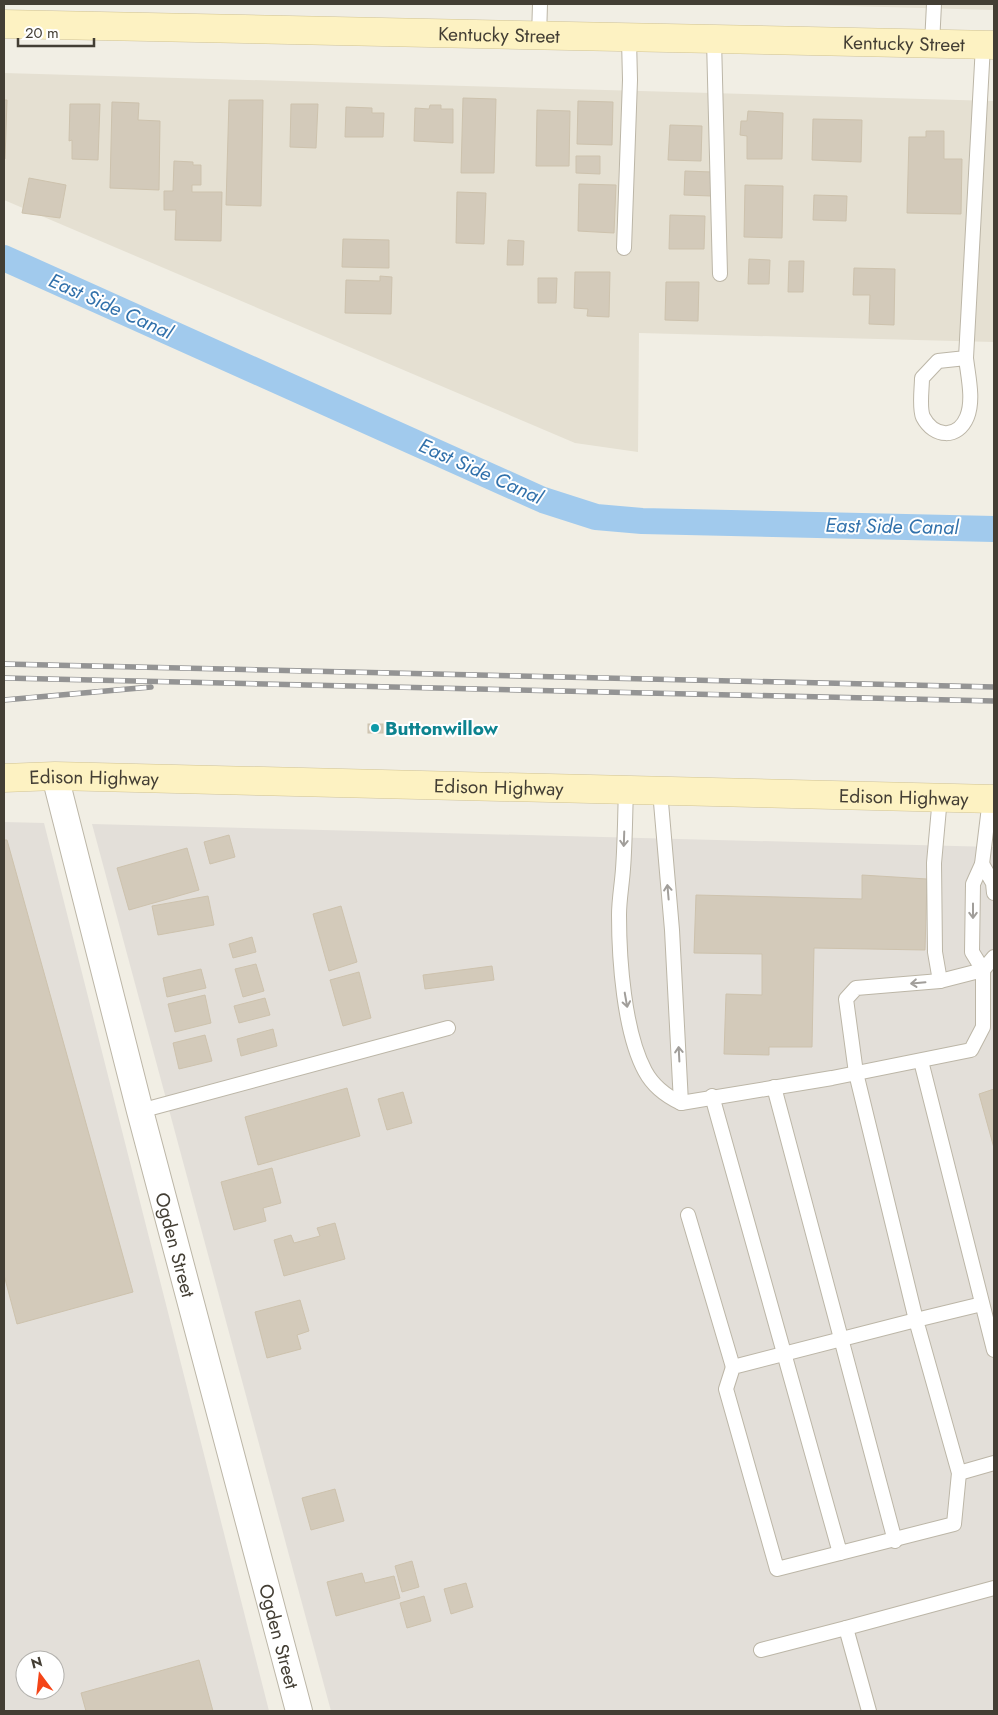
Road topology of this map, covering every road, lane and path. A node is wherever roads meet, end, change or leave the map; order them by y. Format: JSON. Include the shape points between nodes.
{"nodes":[{"id":1,"x":540,"y":4,"type":"edge"},
{"id":2,"x":934,"y":4,"type":"edge"},
{"id":3,"x":4,"y":24,"type":"edge"},
{"id":4,"x":539,"y":37,"type":"junction"},
{"id":5,"x":629,"y":39,"type":"junction"},
{"id":6,"x":714,"y":40,"type":"junction"},
{"id":7,"x":932,"y":44,"type":"junction"},
{"id":8,"x":989,"y":45,"type":"edge"},
{"id":9,"x":624,"y":248,"type":"dead end"},
{"id":10,"x":720,"y":274,"type":"dead end"},
{"id":11,"x":966,"y":358,"type":"junction"},
{"id":12,"x":55,"y":776,"type":"junction"},
{"id":13,"x":4,"y":778,"type":"edge"},
{"id":14,"x":626,"y":790,"type":"junction"},
{"id":15,"x":660,"y":791,"type":"junction"},
{"id":16,"x":940,"y":798,"type":"junction"},
{"id":17,"x":992,"y":799,"type":"edge"},
{"id":18,"x":982,"y":864,"type":"junction"},
{"id":19,"x":994,"y":893,"type":"edge"},
{"id":20,"x":994,"y":957,"type":"edge"},
{"id":21,"x":983,"y":970,"type":"junction"},
{"id":22,"x":940,"y":981,"type":"junction"},
{"id":23,"x":448,"y":1028,"type":"dead end"},
{"id":24,"x":921,"y":1061,"type":"junction"},
{"id":25,"x":856,"y":1073,"type":"junction"},
{"id":26,"x":774,"y":1087,"type":"junction"},
{"id":27,"x":712,"y":1096,"type":"junction"},
{"id":28,"x":681,"y":1102,"type":"junction"},
{"id":29,"x":140,"y":1111,"type":"junction"},
{"id":30,"x":688,"y":1215,"type":"dead end"},
{"id":31,"x":982,"y":1304,"type":"junction"},
{"id":32,"x":916,"y":1320,"type":"junction"},
{"id":33,"x":841,"y":1340,"type":"junction"},
{"id":34,"x":994,"y":1350,"type":"edge"},
{"id":35,"x":786,"y":1354,"type":"junction"},
{"id":36,"x":734,"y":1367,"type":"junction"},
{"id":37,"x":994,"y":1463,"type":"edge"},
{"id":38,"x":959,"y":1473,"type":"junction"},
{"id":39,"x":895,"y":1540,"type":"junction"},
{"id":40,"x":840,"y":1553,"type":"junction"},
{"id":41,"x":994,"y":1588,"type":"edge"},
{"id":42,"x":846,"y":1628,"type":"junction"},
{"id":43,"x":761,"y":1650,"type":"dead end"},
{"id":44,"x":299,"y":1711,"type":"edge"},
{"id":45,"x":869,"y":1711,"type":"edge"}],
"edges":[{"from":1,"to":4,"type":"lane"},
{"from":2,"to":7,"type":"lane"},
{"from":3,"to":4,"type":"main road","name":"Kentucky Street"},
{"from":4,"to":5,"type":"main road","name":"Kentucky Street"},
{"from":5,"to":6,"type":"main road","name":"Kentucky Street"},
{"from":5,"to":9,"type":"lane"},
{"from":6,"to":7,"type":"main road","name":"Kentucky Street"},
{"from":6,"to":10,"type":"lane"},
{"from":7,"to":8,"type":"main road","name":"Kentucky Street"},
{"from":8,"to":11,"type":"lane"},
{"from":11,"to":11,"type":"lane","via":[[970,391],[967,416],[958,430],[949,434],[936,432],[922,416],[922,378],[938,361]]},
{"from":12,"to":13,"type":"main road","name":"Edison Highway"},
{"from":12,"to":14,"type":"main road","name":"Edison Highway"},
{"from":12,"to":29,"type":"street","name":"Ogden Street"},
{"from":14,"to":15,"type":"main road","name":"Edison Highway"},
{"from":14,"to":28,"type":"lane","one_way":true,"via":[[619,913],[621,969],[632,1034],[645,1070],[654,1083],[669,1097]]},
{"from":15,"to":16,"type":"main road","name":"Edison Highway"},
{"from":28,"to":15,"type":"lane","one_way":true,"via":[[672,930]]},
{"from":16,"to":17,"type":"main road","name":"Edison Highway"},
{"from":16,"to":22,"type":"lane","via":[[934,863],[935,952]]},
{"from":17,"to":18,"type":"lane"},
{"from":18,"to":19,"type":"lane","via":[[993,884]]},
{"from":18,"to":21,"type":"lane","one_way":true,"via":[[973,884],[972,952]]},
{"from":20,"to":21,"type":"lane"},
{"from":21,"to":22,"type":"lane"},
{"from":21,"to":24,"type":"lane","via":[[982,1027],[970,1050]]},
{"from":22,"to":25,"type":"lane","one_way":true,"via":[[856,988],[846,999]]},
{"from":23,"to":29,"type":"lane"},
{"from":24,"to":25,"type":"lane"},
{"from":24,"to":31,"type":"lane"},
{"from":25,"to":26,"type":"lane"},
{"from":25,"to":32,"type":"lane"},
{"from":26,"to":27,"type":"lane"},
{"from":26,"to":33,"type":"lane"},
{"from":27,"to":28,"type":"lane"},
{"from":27,"to":35,"type":"lane"},
{"from":29,"to":44,"type":"street","name":"Ogden Street"},
{"from":30,"to":36,"type":"lane"},
{"from":31,"to":32,"type":"lane"},
{"from":31,"to":34,"type":"lane"},
{"from":32,"to":33,"type":"lane"},
{"from":32,"to":38,"type":"lane"},
{"from":33,"to":35,"type":"lane"},
{"from":33,"to":39,"type":"lane"},
{"from":35,"to":36,"type":"lane"},
{"from":35,"to":40,"type":"lane"},
{"from":36,"to":40,"type":"lane","via":[[726,1389],[777,1569]]},
{"from":37,"to":38,"type":"lane"},
{"from":38,"to":39,"type":"lane","via":[[954,1524]]},
{"from":39,"to":40,"type":"lane"},
{"from":41,"to":42,"type":"lane"},
{"from":42,"to":43,"type":"lane"},
{"from":42,"to":45,"type":"lane"}]}
